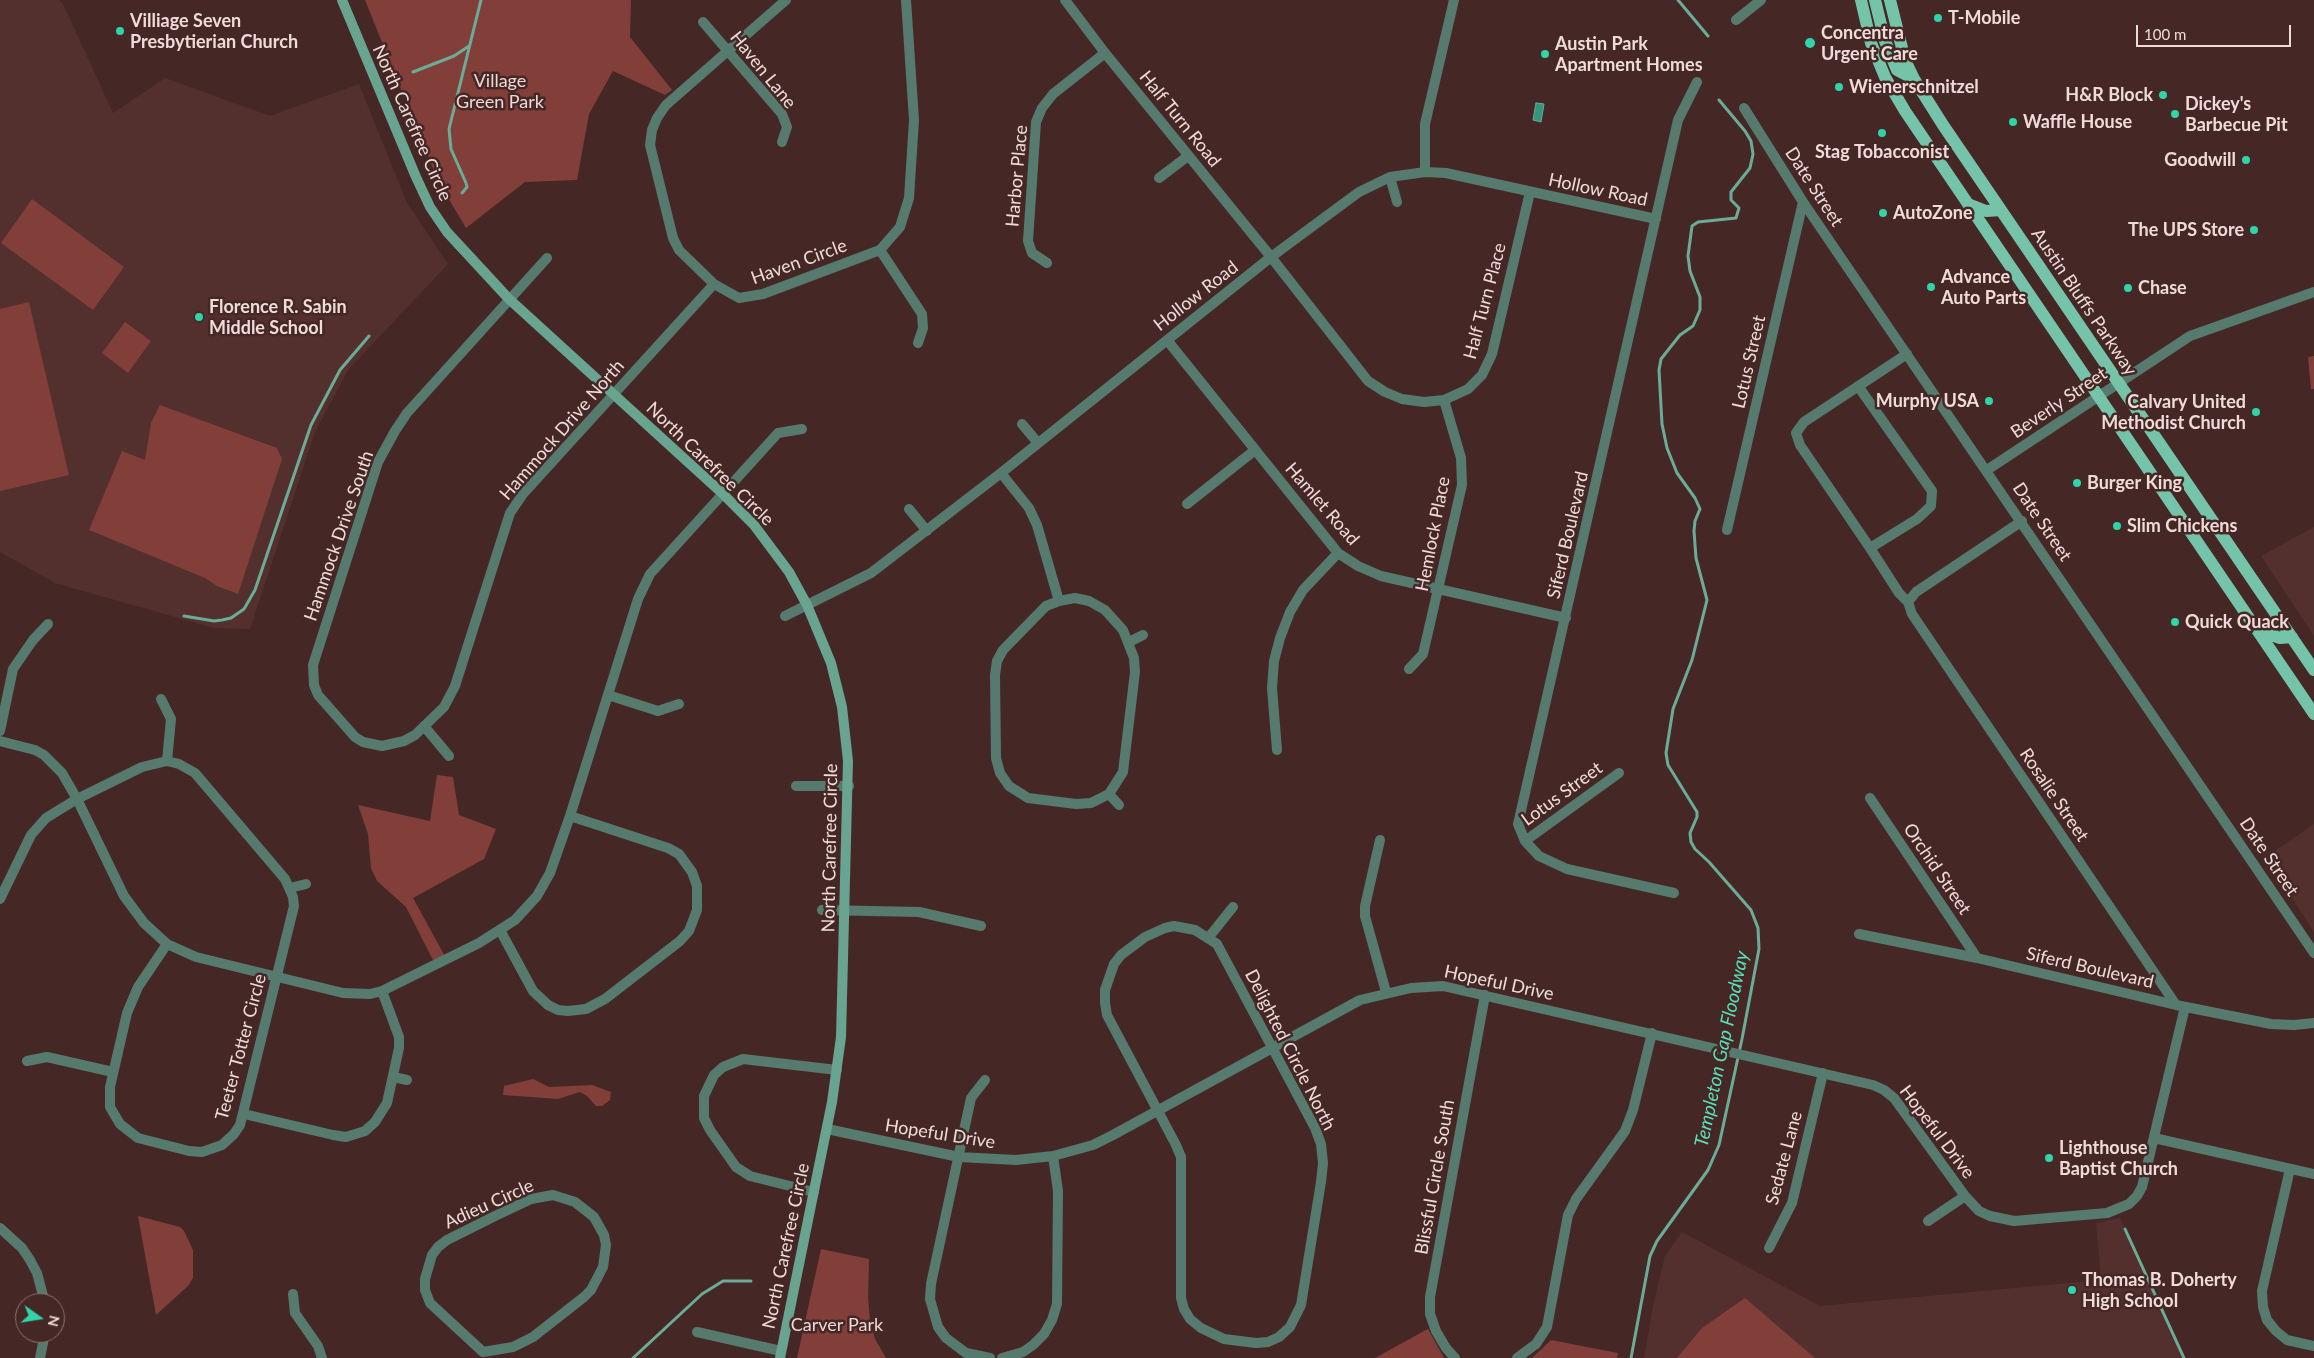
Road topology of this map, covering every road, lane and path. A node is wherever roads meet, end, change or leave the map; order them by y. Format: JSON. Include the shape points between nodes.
{"nodes":[{"id":1,"x":342,"y":0,"type":"edge"},
{"id":2,"x":786,"y":0,"type":"edge"},
{"id":3,"x":906,"y":0,"type":"edge"},
{"id":4,"x":1065,"y":0,"type":"edge"},
{"id":5,"x":1454,"y":0,"type":"edge"},
{"id":6,"x":1761,"y":0,"type":"edge"},
{"id":7,"x":1861,"y":0,"type":"edge"},
{"id":8,"x":1875,"y":0,"type":"edge"},
{"id":9,"x":1890,"y":0,"type":"edge"},
{"id":10,"x":1736,"y":20,"type":"dead end"},
{"id":11,"x":703,"y":22,"type":"dead end"},
{"id":12,"x":728,"y":52,"type":"junction"},
{"id":13,"x":1105,"y":53,"type":"junction"},
{"id":14,"x":1914,"y":79,"type":"junction"},
{"id":15,"x":1698,"y":82,"type":"dead end"},
{"id":16,"x":1744,"y":108,"type":"dead end"},
{"id":17,"x":782,"y":142,"type":"dead end"},
{"id":18,"x":1188,"y":156,"type":"junction"},
{"id":19,"x":1425,"y":172,"type":"junction"},
{"id":20,"x":1390,"y":177,"type":"junction"},
{"id":21,"x":1159,"y":178,"type":"dead end"},
{"id":22,"x":1530,"y":192,"type":"junction"},
{"id":23,"x":1397,"y":202,"type":"dead end"},
{"id":24,"x":1803,"y":202,"type":"junction"},
{"id":25,"x":1968,"y":204,"type":"junction"},
{"id":26,"x":2000,"y":210,"type":"junction"},
{"id":27,"x":1656,"y":219,"type":"junction"},
{"id":28,"x":880,"y":250,"type":"junction"},
{"id":29,"x":1271,"y":257,"type":"junction"},
{"id":30,"x":547,"y":258,"type":"dead end"},
{"id":31,"x":1047,"y":263,"type":"dead end"},
{"id":32,"x":714,"y":284,"type":"junction"},
{"id":33,"x":2314,"y":292,"type":"edge"},
{"id":34,"x":509,"y":299,"type":"junction"},
{"id":35,"x":1167,"y":340,"type":"junction"},
{"id":36,"x":918,"y":343,"type":"dead end"},
{"id":37,"x":1907,"y":354,"type":"junction"},
{"id":38,"x":2118,"y":383,"type":"junction"},
{"id":39,"x":1858,"y":386,"type":"junction"},
{"id":40,"x":615,"y":394,"type":"junction"},
{"id":41,"x":2098,"y":397,"type":"junction"},
{"id":42,"x":1444,"y":400,"type":"junction"},
{"id":43,"x":1022,"y":424,"type":"dead end"},
{"id":44,"x":802,"y":429,"type":"dead end"},
{"id":45,"x":1038,"y":443,"type":"junction"},
{"id":46,"x":1255,"y":450,"type":"junction"},
{"id":47,"x":1987,"y":470,"type":"junction"},
{"id":48,"x":1001,"y":473,"type":"junction"},
{"id":49,"x":722,"y":493,"type":"junction"},
{"id":50,"x":1187,"y":504,"type":"dead end"},
{"id":51,"x":909,"y":509,"type":"dead end"},
{"id":52,"x":2022,"y":521,"type":"junction"},
{"id":53,"x":1727,"y":530,"type":"dead end"},
{"id":54,"x":927,"y":531,"type":"junction"},
{"id":55,"x":1870,"y":548,"type":"junction"},
{"id":56,"x":1338,"y":553,"type":"junction"},
{"id":57,"x":1438,"y":589,"type":"junction"},
{"id":58,"x":1059,"y":601,"type":"junction"},
{"id":59,"x":1908,"y":602,"type":"junction"},
{"id":60,"x":807,"y":605,"type":"junction"},
{"id":61,"x":785,"y":616,"type":"dead end"},
{"id":62,"x":1566,"y":618,"type":"junction"},
{"id":63,"x":48,"y":624,"type":"dead end"},
{"id":64,"x":2257,"y":630,"type":"junction"},
{"id":65,"x":1143,"y":635,"type":"dead end"},
{"id":66,"x":2292,"y":637,"type":"junction"},
{"id":67,"x":1129,"y":642,"type":"junction"},
{"id":68,"x":1409,"y":670,"type":"dead end"},
{"id":69,"x":2314,"y":670,"type":"edge"},
{"id":70,"x":608,"y":696,"type":"junction"},
{"id":71,"x":162,"y":699,"type":"dead end"},
{"id":72,"x":679,"y":704,"type":"dead end"},
{"id":73,"x":2314,"y":714,"type":"edge"},
{"id":74,"x":424,"y":726,"type":"junction"},
{"id":75,"x":0,"y":732,"type":"edge"},
{"id":76,"x":0,"y":741,"type":"edge"},
{"id":77,"x":393,"y":745,"type":"joint"},
{"id":78,"x":1277,"y":750,"type":"dead end"},
{"id":79,"x":449,"y":756,"type":"dead end"},
{"id":80,"x":167,"y":761,"type":"junction"},
{"id":81,"x":1618,"y":773,"type":"dead end"},
{"id":82,"x":796,"y":786,"type":"dead end"},
{"id":83,"x":849,"y":786,"type":"junction"},
{"id":84,"x":1109,"y":794,"type":"junction"},
{"id":85,"x":1870,"y":798,"type":"dead end"},
{"id":86,"x":77,"y":799,"type":"junction"},
{"id":87,"x":1119,"y":805,"type":"dead end"},
{"id":88,"x":570,"y":816,"type":"junction"},
{"id":89,"x":1380,"y":840,"type":"dead end"},
{"id":90,"x":1525,"y":841,"type":"junction"},
{"id":91,"x":306,"y":884,"type":"dead end"},
{"id":92,"x":290,"y":888,"type":"junction"},
{"id":93,"x":1674,"y":893,"type":"dead end"},
{"id":94,"x":0,"y":899,"type":"edge"},
{"id":95,"x":1233,"y":907,"type":"dead end"},
{"id":96,"x":822,"y":910,"type":"dead end"},
{"id":97,"x":845,"y":910,"type":"junction"},
{"id":98,"x":981,"y":926,"type":"dead end"},
{"id":99,"x":500,"y":930,"type":"junction"},
{"id":100,"x":1858,"y":934,"type":"dead end"},
{"id":101,"x":1209,"y":938,"type":"junction"},
{"id":102,"x":167,"y":944,"type":"junction"},
{"id":103,"x":2314,"y":953,"type":"edge"},
{"id":104,"x":1977,"y":958,"type":"junction"},
{"id":105,"x":277,"y":976,"type":"junction"},
{"id":106,"x":382,"y":991,"type":"junction"},
{"id":107,"x":1386,"y":992,"type":"junction"},
{"id":108,"x":1485,"y":995,"type":"junction"},
{"id":109,"x":2181,"y":1006,"type":"junction"},
{"id":110,"x":2314,"y":1023,"type":"edge"},
{"id":111,"x":1652,"y":1033,"type":"junction"},
{"id":112,"x":1271,"y":1049,"type":"junction"},
{"id":113,"x":27,"y":1061,"type":"dead end"},
{"id":114,"x":837,"y":1070,"type":"junction"},
{"id":115,"x":114,"y":1072,"type":"junction"},
{"id":116,"x":1823,"y":1073,"type":"junction"},
{"id":117,"x":392,"y":1077,"type":"junction"},
{"id":118,"x":407,"y":1080,"type":"dead end"},
{"id":119,"x":985,"y":1080,"type":"dead end"},
{"id":120,"x":1159,"y":1111,"type":"junction"},
{"id":121,"x":244,"y":1114,"type":"junction"},
{"id":122,"x":827,"y":1129,"type":"junction"},
{"id":123,"x":2154,"y":1138,"type":"junction"},
{"id":124,"x":1053,"y":1156,"type":"junction"},
{"id":125,"x":959,"y":1157,"type":"junction"},
{"id":126,"x":2290,"y":1169,"type":"junction"},
{"id":127,"x":2314,"y":1174,"type":"edge"},
{"id":128,"x":814,"y":1192,"type":"junction"},
{"id":129,"x":1964,"y":1196,"type":"junction"},
{"id":130,"x":1928,"y":1221,"type":"dead end"},
{"id":131,"x":0,"y":1228,"type":"edge"},
{"id":132,"x":1769,"y":1248,"type":"dead end"},
{"id":133,"x":42,"y":1293,"type":"edge"},
{"id":134,"x":293,"y":1294,"type":"dead end"},
{"id":135,"x":696,"y":1332,"type":"dead end"},
{"id":136,"x":43,"y":1343,"type":"edge"},
{"id":137,"x":2314,"y":1346,"type":"edge"},
{"id":138,"x":482,"y":1355,"type":"edge"},
{"id":139,"x":780,"y":1355,"type":"edge"},
{"id":140,"x":40,"y":1358,"type":"edge"},
{"id":141,"x":322,"y":1358,"type":"edge"},
{"id":142,"x":986,"y":1358,"type":"edge"},
{"id":143,"x":990,"y":1358,"type":"edge"},
{"id":144,"x":1002,"y":1358,"type":"edge"},
{"id":145,"x":1455,"y":1358,"type":"edge"},
{"id":146,"x":1516,"y":1358,"type":"edge"}],
"edges":[{"from":1,"to":34,"type":"main road","name":"North Carefree Circle","via":[[430,206],[452,238]]},
{"from":2,"to":12,"type":"street","name":"Haven Circle"},
{"from":3,"to":28,"type":"street","name":"Haven Circle","via":[[914,120],[909,198],[900,227]]},
{"from":4,"to":13,"type":"street","name":"Half Turn Road"},
{"from":5,"to":19,"type":"street","via":[[1425,124]]},
{"from":6,"to":10,"type":"street"},
{"from":7,"to":25,"type":"main road","via":[[1871,43],[1885,77]]},
{"from":8,"to":14,"type":"main road","via":[[1897,70]]},
{"from":9,"to":14,"type":"main road","name":"Austin Bluffs Parkway","via":[[1899,40]]},
{"from":11,"to":12,"type":"street","name":"Haven Lane"},
{"from":12,"to":17,"type":"street","name":"Haven Lane","via":[[782,114],[787,127]]},
{"from":12,"to":32,"type":"street","name":"Haven Circle","via":[[666,105],[654,124],[650,145],[673,238],[686,258]]},
{"from":13,"to":18,"type":"street","name":"Half Turn Road"},
{"from":13,"to":31,"type":"street","name":"Harbor Place","via":[[1053,94],[1036,122],[1028,241],[1032,253]]},
{"from":14,"to":26,"type":"main road","name":"Austin Bluffs Parkway"},
{"from":15,"to":27,"type":"street","name":"Siferd Boulevard","via":[[1678,120]]},
{"from":16,"to":24,"type":"street","name":"Date Street"},
{"from":18,"to":21,"type":"street"},
{"from":18,"to":29,"type":"street","name":"Half Turn Road"},
{"from":19,"to":20,"type":"street","name":"Hollow Road"},
{"from":19,"to":22,"type":"street","name":"Hollow Road","via":[[1446,173]]},
{"from":20,"to":23,"type":"street"},
{"from":20,"to":29,"type":"street","name":"Hollow Road","via":[[1359,192]]},
{"from":22,"to":27,"type":"street","name":"Hollow Road"},
{"from":22,"to":42,"type":"street","name":"Half Turn Place","via":[[1492,354],[1482,375],[1468,389]]},
{"from":24,"to":37,"type":"street","name":"Date Street"},
{"from":24,"to":53,"type":"street","name":"Lotus Street"},
{"from":25,"to":26,"type":"main road","via":[[1986,211]]},
{"from":25,"to":41,"type":"main road"},
{"from":26,"to":38,"type":"main road","name":"Austin Bluffs Parkway"},
{"from":27,"to":62,"type":"street","name":"Siferd Boulevard"},
{"from":28,"to":32,"type":"street","name":"Haven Circle","via":[[763,294],[739,298]]},
{"from":28,"to":36,"type":"street","via":[[922,314],[923,328]]},
{"from":29,"to":35,"type":"street","name":"Hollow Road"},
{"from":29,"to":42,"type":"street","name":"Half Turn Place","via":[[1368,380],[1402,399]]},
{"from":30,"to":34,"type":"street","name":"Hammock Drive South"},
{"from":32,"to":40,"type":"street","name":"Hammock Drive North"},
{"from":33,"to":38,"type":"street","name":"Beverly Street","via":[[2190,336]]},
{"from":34,"to":40,"type":"main road","name":"North Carefree Circle"},
{"from":34,"to":77,"type":"street","name":"Hammock Drive South","via":[[407,413],[386,446],[371,482],[312,665],[318,695],[355,737],[371,745]]},
{"from":35,"to":45,"type":"street","name":"Hollow Road"},
{"from":35,"to":46,"type":"street","name":"Hamlet Road"},
{"from":37,"to":39,"type":"street"},
{"from":37,"to":47,"type":"street","name":"Date Street"},
{"from":38,"to":41,"type":"street","name":"Beverly Street"},
{"from":38,"to":66,"type":"main road","name":"Austin Bluffs Parkway"},
{"from":39,"to":55,"type":"street","name":"Rosalie Street","via":[[1804,422],[1796,433],[1800,445]]},
{"from":39,"to":55,"type":"street","via":[[1932,491],[1931,506],[1917,519]]},
{"from":40,"to":49,"type":"main road","name":"North Carefree Circle"},
{"from":40,"to":74,"type":"street","name":"Hammock Drive North","via":[[523,494],[510,513],[455,686],[444,707]]},
{"from":41,"to":47,"type":"street","name":"Beverly Street"},
{"from":41,"to":64,"type":"main road"},
{"from":42,"to":57,"type":"street","name":"Hemlock Place","via":[[1461,458],[1462,485]]},
{"from":43,"to":45,"type":"street"},
{"from":44,"to":49,"type":"street","via":[[778,433]]},
{"from":45,"to":48,"type":"street","name":"Hollow Road"},
{"from":46,"to":50,"type":"street"},
{"from":46,"to":56,"type":"street","name":"Hamlet Road"},
{"from":47,"to":52,"type":"street","name":"Date Street"},
{"from":48,"to":54,"type":"street","name":"Hollow Road"},
{"from":48,"to":58,"type":"street","via":[[1029,508],[1037,525]]},
{"from":49,"to":60,"type":"main road","name":"North Carefree Circle","via":[[769,544]]},
{"from":49,"to":70,"type":"street","via":[[650,574],[638,599]]},
{"from":51,"to":54,"type":"street"},
{"from":52,"to":59,"type":"street","via":[[1916,592]]},
{"from":52,"to":103,"type":"street","name":"Date Street"},
{"from":54,"to":60,"type":"street","name":"Hollow Road","via":[[871,573]]},
{"from":55,"to":59,"type":"street","name":"Rosalie Street"},
{"from":56,"to":57,"type":"street","name":"Hamlet Road","via":[[1381,576]]},
{"from":56,"to":78,"type":"street","via":[[1303,590],[1280,638],[1272,688]]},
{"from":57,"to":62,"type":"street","name":"Hamlet Road"},
{"from":57,"to":68,"type":"street","name":"Hemlock Place","via":[[1423,654]]},
{"from":58,"to":67,"type":"street","via":[[1075,598],[1105,610]]},
{"from":58,"to":84,"type":"street","via":[[1046,606],[1003,650],[997,661],[994,675],[996,758],[1000,773],[1009,786],[1028,798],[1076,804],[1091,803]]},
{"from":59,"to":109,"type":"street","name":"Rosalie Street","via":[[1912,614]]},
{"from":60,"to":61,"type":"street","name":"Hollow Road"},
{"from":60,"to":83,"type":"main road","name":"North Carefree Circle","via":[[831,662],[842,707]]},
{"from":62,"to":90,"type":"street","name":"Siferd Boulevard","via":[[1518,824]]},
{"from":63,"to":75,"type":"street","via":[[12,669]]},
{"from":64,"to":66,"type":"main road","via":[[2280,638]]},
{"from":64,"to":73,"type":"main road"},
{"from":65,"to":67,"type":"street"},
{"from":66,"to":69,"type":"main road","name":"Austin Bluffs Parkway"},
{"from":67,"to":84,"type":"street","via":[[1134,672],[1126,759],[1123,772]]},
{"from":70,"to":72,"type":"street","via":[[658,711]]},
{"from":70,"to":88,"type":"street"},
{"from":71,"to":80,"type":"street","via":[[171,718]]},
{"from":74,"to":77,"type":"street","name":"Hammock Drive North"},
{"from":74,"to":79,"type":"street"},
{"from":76,"to":86,"type":"street","via":[[25,746],[44,755],[62,773]]},
{"from":80,"to":86,"type":"street","via":[[142,767]]},
{"from":80,"to":92,"type":"street","name":"Teeter Totter Circle","via":[[195,773]]},
{"from":81,"to":90,"type":"street","name":"Lotus Street"},
{"from":82,"to":83,"type":"street"},
{"from":83,"to":97,"type":"main road","name":"North Carefree Circle"},
{"from":84,"to":87,"type":"street"},
{"from":85,"to":104,"type":"street","name":"Orchid Street"},
{"from":86,"to":94,"type":"street","via":[[38,825]]},
{"from":86,"to":102,"type":"street","via":[[124,896],[144,923]]},
{"from":88,"to":99,"type":"street","via":[[544,887],[528,908]]},
{"from":88,"to":99,"type":"street","via":[[679,854],[692,872],[697,886],[697,910],[689,931],[605,999],[586,1009],[568,1011],[548,1005],[533,991]]},
{"from":89,"to":107,"type":"street","via":[[1365,916]]},
{"from":90,"to":93,"type":"street","via":[[1538,856],[1567,869]]},
{"from":91,"to":92,"type":"street"},
{"from":92,"to":105,"type":"street","name":"Teeter Totter Circle","via":[[294,906]]},
{"from":95,"to":101,"type":"street"},
{"from":96,"to":97,"type":"street"},
{"from":97,"to":98,"type":"street","via":[[919,912]]},
{"from":97,"to":114,"type":"main road","name":"North Carefree Circle"},
{"from":99,"to":106,"type":"street"},
{"from":100,"to":104,"type":"street","name":"Siferd Boulevard"},
{"from":101,"to":112,"type":"street","name":"Delighted Circle North","via":[[1217,944]]},
{"from":101,"to":120,"type":"street","name":"Delighted Circle North","via":[[1186,927],[1165,928],[1145,937],[1121,955],[1109,976],[1104,1003],[1107,1015]]},
{"from":102,"to":105,"type":"street","via":[[196,957]]},
{"from":102,"to":115,"type":"street","name":"Teeter Totter Circle","via":[[132,1000]]},
{"from":104,"to":109,"type":"street","name":"Siferd Boulevard"},
{"from":105,"to":106,"type":"street","via":[[343,992],[370,994]]},
{"from":105,"to":121,"type":"street","name":"Teeter Totter Circle"},
{"from":106,"to":117,"type":"street","via":[[399,1037]]},
{"from":107,"to":108,"type":"street","name":"Hopeful Drive","via":[[1428,986]]},
{"from":107,"to":112,"type":"street","name":"Hopeful Drive","via":[[1360,1000]]},
{"from":108,"to":111,"type":"street","name":"Hopeful Drive"},
{"from":108,"to":145,"type":"street","name":"Blissful Circle South","via":[[1430,1297],[1430,1314],[1436,1331]]},
{"from":109,"to":110,"type":"street","name":"Siferd Boulevard","via":[[2271,1024]]},
{"from":109,"to":123,"type":"street","name":"Hopeful Drive"},
{"from":111,"to":116,"type":"street","name":"Hopeful Drive"},
{"from":111,"to":146,"type":"street","via":[[1625,1131],[1568,1215],[1547,1327],[1536,1344]]},
{"from":112,"to":120,"type":"street","name":"Hopeful Drive"},
{"from":112,"to":120,"type":"street","name":"Delighted Circle North","via":[[1315,1128],[1323,1163],[1301,1305],[1296,1318],[1280,1337],[1268,1342],[1233,1341],[1201,1328],[1184,1309],[1181,1298],[1181,1158]]},
{"from":113,"to":115,"type":"street","via":[[47,1057]]},
{"from":114,"to":122,"type":"main road","name":"North Carefree Circle"},
{"from":114,"to":128,"type":"street","via":[[743,1058],[723,1067],[708,1084],[704,1096],[704,1118],[736,1167],[750,1176]]},
{"from":115,"to":121,"type":"street","name":"Teeter Totter Circle","via":[[110,1107],[120,1124],[138,1138],[202,1152],[228,1140]]},
{"from":116,"to":129,"type":"street","name":"Hopeful Drive","via":[[1873,1085],[1894,1098]]},
{"from":116,"to":132,"type":"street","name":"Sedate Lane","via":[[1792,1203]]},
{"from":117,"to":118,"type":"street"},
{"from":117,"to":121,"type":"street","via":[[383,1112],[365,1131],[356,1134],[333,1136]]},
{"from":119,"to":125,"type":"street","via":[[971,1098]]},
{"from":120,"to":124,"type":"street","name":"Hopeful Drive","via":[[1093,1145]]},
{"from":122,"to":125,"type":"street","name":"Hopeful Drive"},
{"from":122,"to":128,"type":"main road","name":"North Carefree Circle"},
{"from":123,"to":126,"type":"street"},
{"from":123,"to":129,"type":"street","name":"Hopeful Drive","via":[[2137,1196],[2129,1204],[2107,1213],[2002,1219],[1979,1211]]},
{"from":124,"to":125,"type":"street","name":"Hopeful Drive","via":[[1016,1160]]},
{"from":124,"to":144,"type":"street","via":[[1058,1191],[1057,1304],[1044,1334],[1033,1345],[1023,1352]]},
{"from":125,"to":142,"type":"street","via":[[930,1299],[938,1327],[946,1338],[966,1353]]},
{"from":126,"to":127,"type":"street"},
{"from":126,"to":137,"type":"street","via":[[2262,1291],[2263,1307],[2267,1320],[2281,1336]]},
{"from":128,"to":139,"type":"main road","name":"North Carefree Circle"},
{"from":129,"to":130,"type":"street","name":"Hopeful Drive"},
{"from":131,"to":133,"type":"street","via":[[30,1260]]},
{"from":134,"to":141,"type":"street","via":[[295,1313],[315,1341]]},
{"from":135,"to":139,"type":"street"},
{"from":136,"to":140,"type":"street"},
{"from":138,"to":138,"type":"street","name":"Adieu Circle","via":[[524,1343],[584,1297],[594,1284],[604,1262],[604,1235],[594,1217],[574,1202],[553,1195],[531,1199],[447,1240],[432,1255],[425,1279],[430,1303]]},
{"from":142,"to":143,"type":"street"}]}
